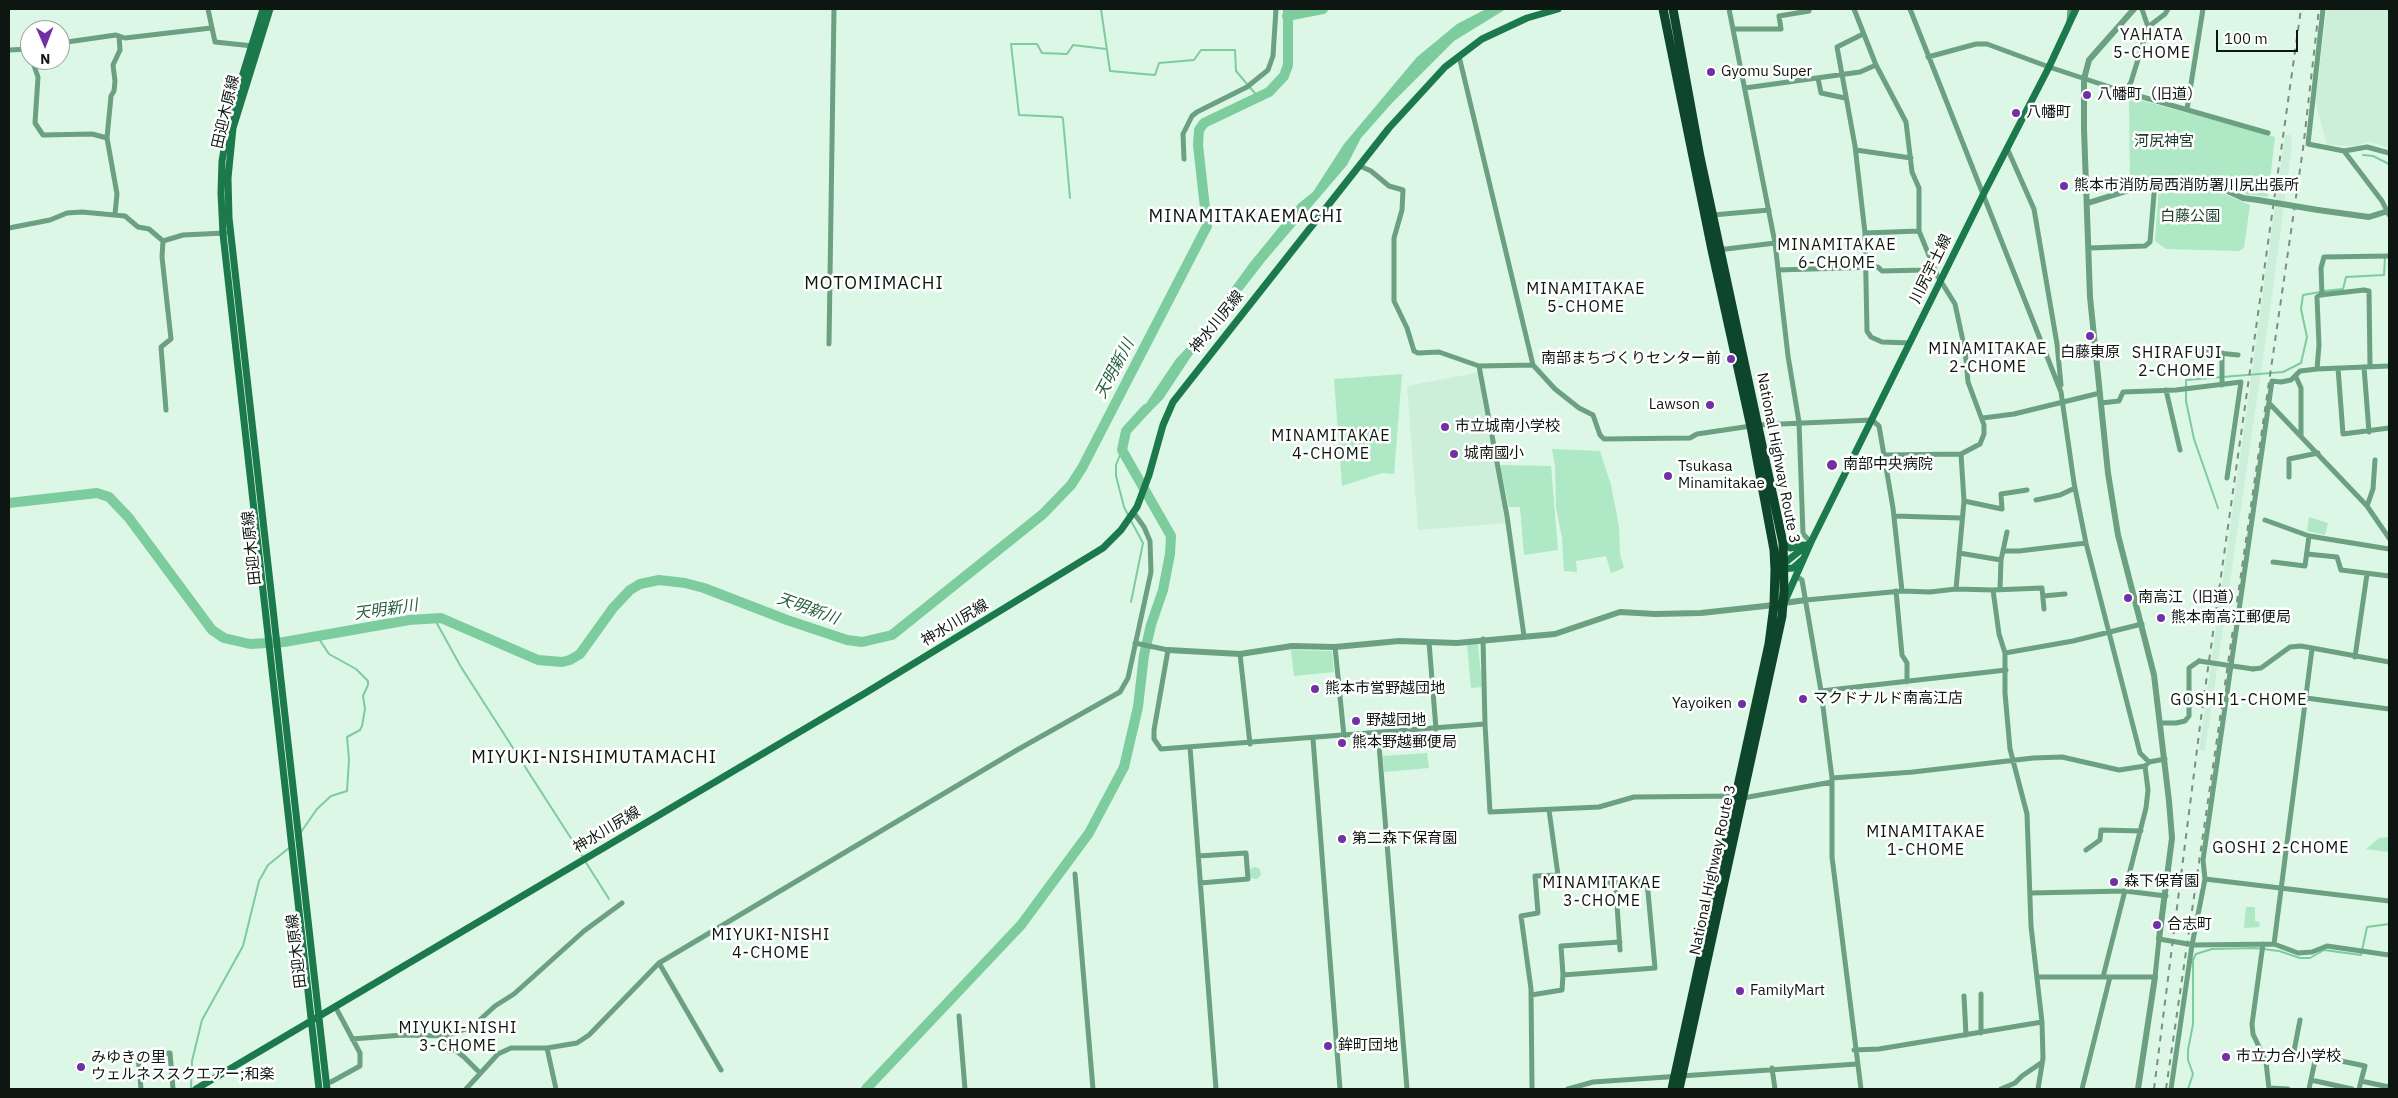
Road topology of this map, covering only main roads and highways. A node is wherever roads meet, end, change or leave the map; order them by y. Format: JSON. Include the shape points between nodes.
{"nodes":[{"id":1,"x":263,"y":9,"type":"edge"},
{"id":2,"x":270,"y":9,"type":"edge"},
{"id":3,"x":1558,"y":9,"type":"edge"},
{"id":4,"x":1663,"y":9,"type":"edge"},
{"id":5,"x":1673,"y":9,"type":"edge"},
{"id":6,"x":2076,"y":9,"type":"edge"},
{"id":7,"x":254,"y":45,"type":"junction"},
{"id":8,"x":1716,"y":250,"type":"junction"},
{"id":9,"x":1754,"y":426,"type":"junction"},
{"id":10,"x":1811,"y":542,"type":"junction"},
{"id":11,"x":1783,"y":543,"type":"junction"},
{"id":12,"x":1804,"y":558,"type":"junction"},
{"id":13,"x":1779,"y":567,"type":"junction"},
{"id":14,"x":1784,"y":603,"type":"junction"},
{"id":15,"x":1739,"y":797,"type":"junction"},
{"id":16,"x":296,"y":850,"type":"junction"},
{"id":17,"x":320,"y":1018,"type":"junction"},
{"id":18,"x":312,"y":1022,"type":"junction"},
{"id":19,"x":1678,"y":1077,"type":"junction"},
{"id":20,"x":326,"y":1086,"type":"edge"},
{"id":21,"x":196,"y":1089,"type":"edge"},
{"id":22,"x":319,"y":1089,"type":"edge"},
{"id":23,"x":1672,"y":1089,"type":"edge"},
{"id":24,"x":1679,"y":1089,"type":"edge"}],
"edges":[{"from":1,"to":7,"type":"main road","name":"田迎木原線"},
{"from":2,"to":7,"type":"main road","name":"田迎木原線"},
{"from":3,"to":17,"type":"main road","name":"神水川尻線","via":[[1527,18],[1482,39],[1424,87],[1173,402],[1135,510],[1111,542],[1085,561]]},
{"from":4,"to":8,"type":"highway","name":"National Highway Route 3"},
{"from":5,"to":8,"type":"highway","name":"National Highway Route 3","via":[[1713,215]]},
{"from":6,"to":10,"type":"main road","name":"川尻宇土線"},
{"from":7,"to":16,"type":"main road","name":"田迎木原線","via":[[232,106],[224,144],[221,193]]},
{"from":8,"to":9,"type":"highway","name":"National Highway Route 3"},
{"from":9,"to":11,"type":"highway","name":"National Highway Route 3"},
{"from":9,"to":13,"type":"highway","name":"National Highway Route 3"},
{"from":10,"to":11,"type":"main road","via":[[1798,548],[1790,548]]},
{"from":10,"to":12,"type":"main road","name":"川尻宇土線"},
{"from":10,"to":13,"type":"main road","name":"川尻宇土線"},
{"from":11,"to":13,"type":"highway","name":"National Highway Route 3"},
{"from":12,"to":13,"type":"main road","via":[[1793,568]]},
{"from":12,"to":14,"type":"main road","name":"川尻宇土線"},
{"from":13,"to":14,"type":"highway","name":"National Highway Route 3"},
{"from":13,"to":15,"type":"highway","name":"National Highway Route 3","via":[[1769,644]]},
{"from":14,"to":15,"type":"highway","name":"National Highway Route 3"},
{"from":15,"to":19,"type":"highway","name":"National Highway Route 3"},
{"from":16,"to":17,"type":"main road","name":"田迎木原線"},
{"from":16,"to":18,"type":"main road","name":"田迎木原線"},
{"from":17,"to":18,"type":"main road","name":"神水川尻線"},
{"from":17,"to":20,"type":"main road","name":"田迎木原線"},
{"from":18,"to":21,"type":"main road","name":"神水川尻線"},
{"from":18,"to":22,"type":"main road","name":"田迎木原線"},
{"from":19,"to":23,"type":"highway","name":"National Highway Route 3"},
{"from":19,"to":24,"type":"highway","name":"National Highway Route 3"}]}
